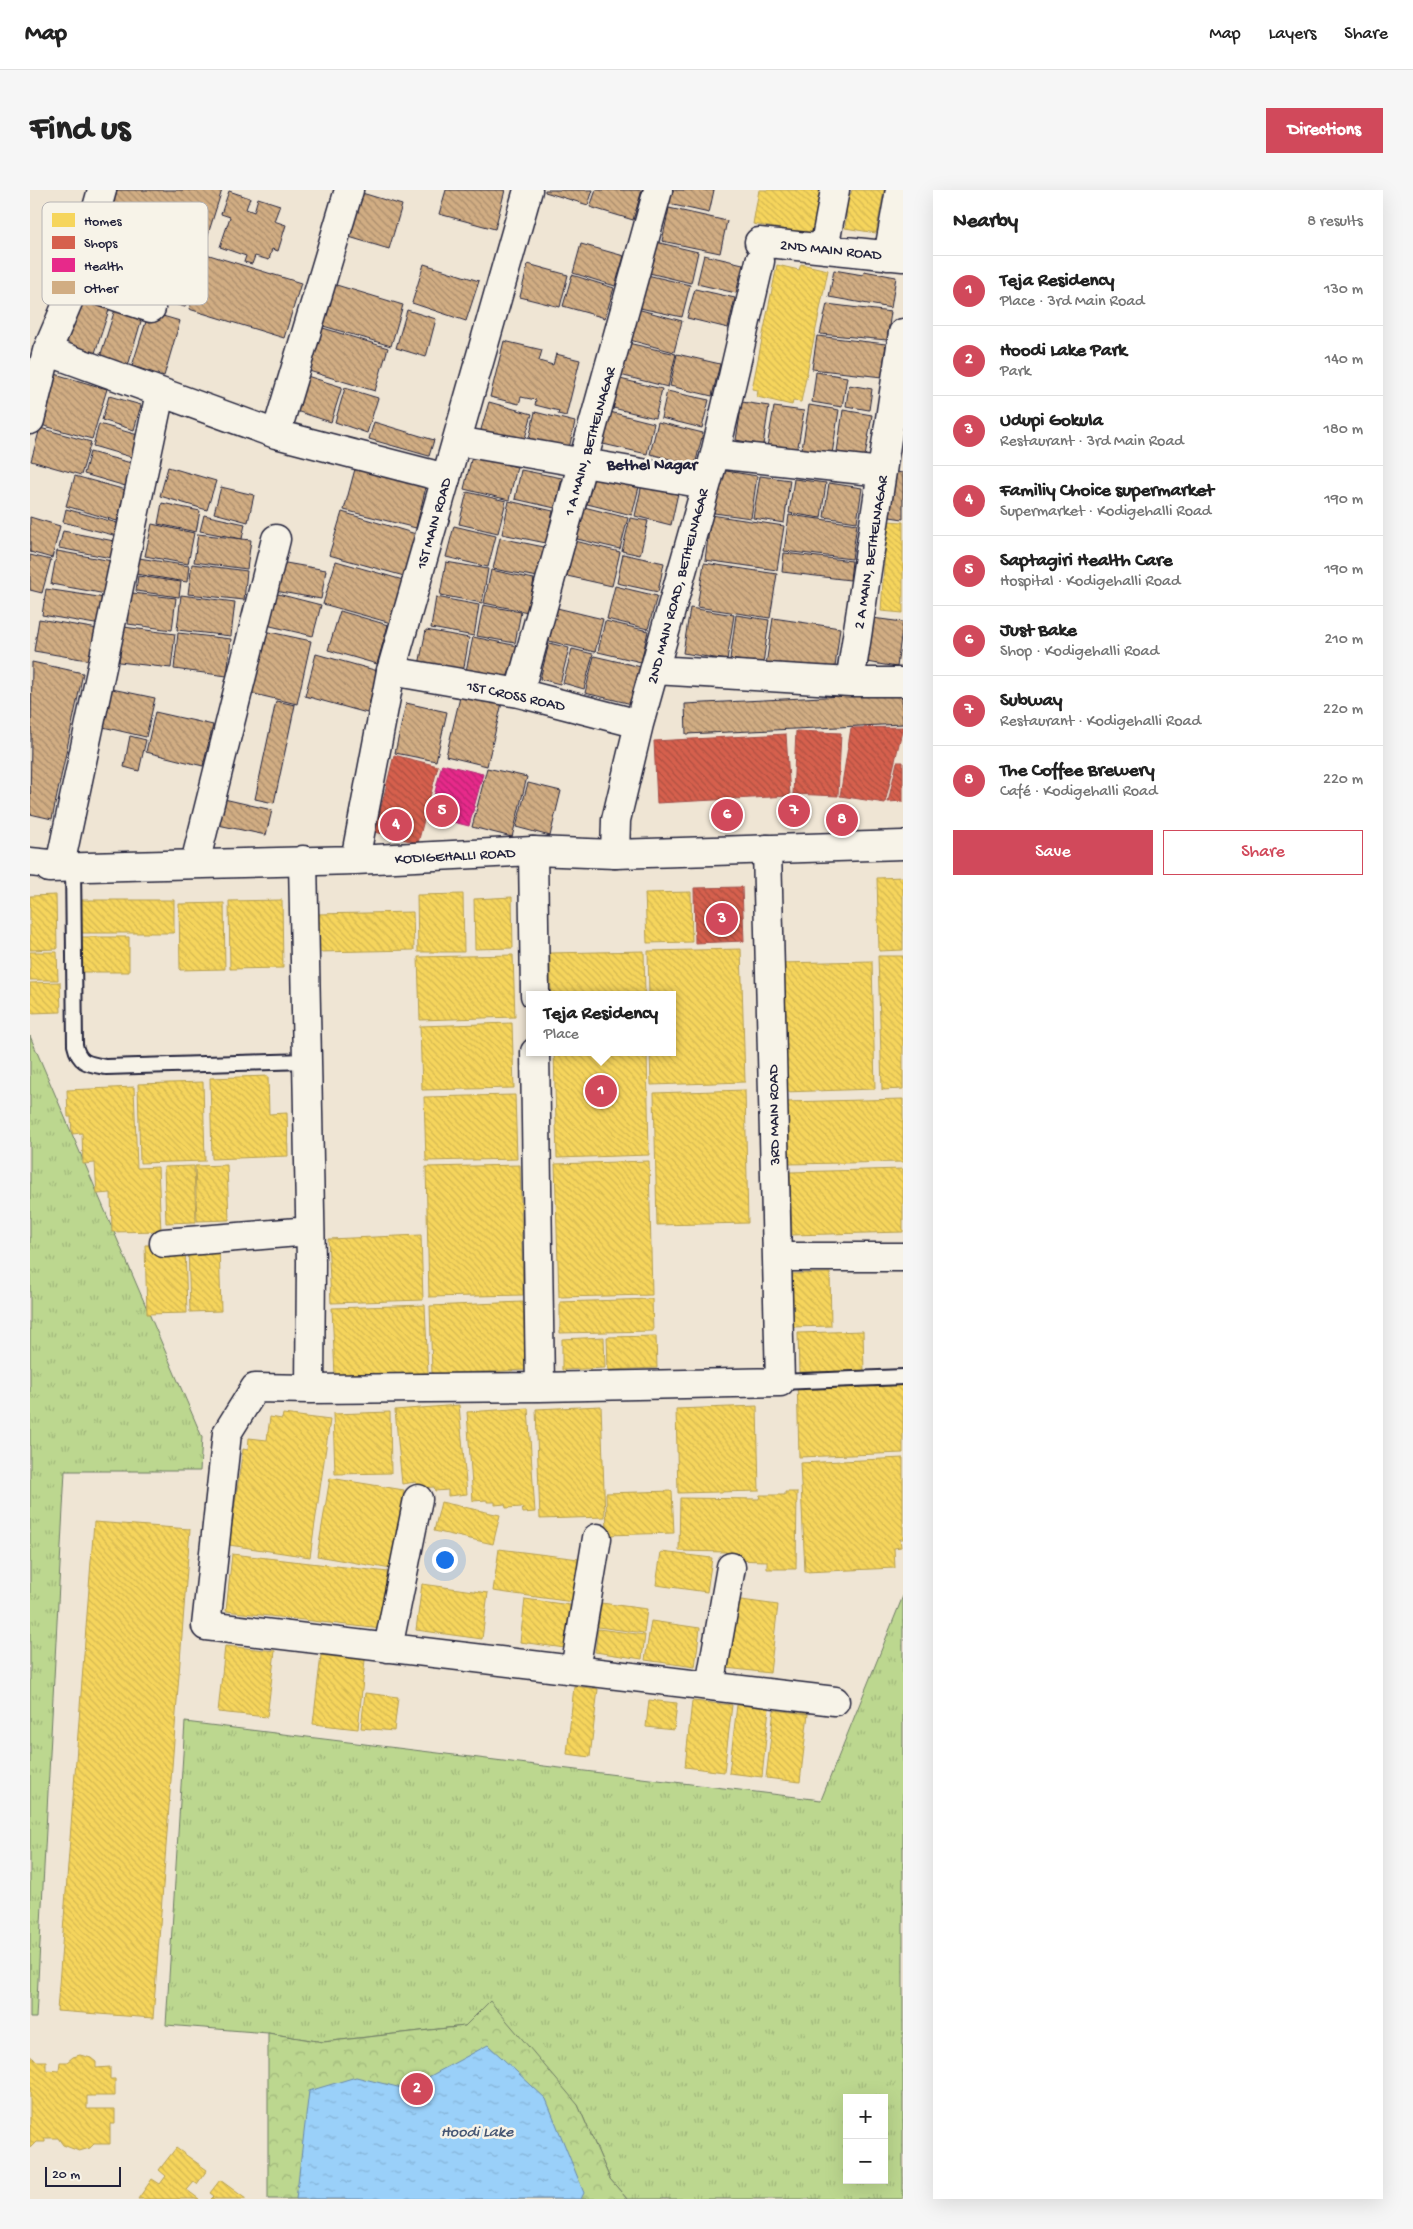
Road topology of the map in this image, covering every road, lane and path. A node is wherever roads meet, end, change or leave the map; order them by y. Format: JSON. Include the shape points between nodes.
{"nodes":[{"id":1,"x":349,"y":190,"type":"edge"},
{"id":2,"x":528,"y":190,"type":"edge"},
{"id":3,"x":658,"y":190,"type":"edge"},
{"id":4,"x":835,"y":190,"type":"edge"},
{"id":5,"x":900,"y":190,"type":"edge"},
{"id":6,"x":824,"y":249,"type":"junction"},
{"id":7,"x":759,"y":251,"type":"joint"},
{"id":8,"x":896,"y":256,"type":"edge"},
{"id":9,"x":67,"y":305,"type":"edge"},
{"id":10,"x":143,"y":305,"type":"edge"},
{"id":11,"x":152,"y":308,"type":"dead end"},
{"id":12,"x":903,"y":333,"type":"edge"},
{"id":13,"x":47,"y":351,"type":"junction"},
{"id":14,"x":160,"y":393,"type":"junction"},
{"id":15,"x":30,"y":420,"type":"edge"},
{"id":16,"x":276,"y":434,"type":"junction"},
{"id":17,"x":457,"y":441,"type":"junction"},
{"id":18,"x":714,"y":454,"type":"junction"},
{"id":19,"x":583,"y":463,"type":"junction"},
{"id":20,"x":890,"y":465,"type":"edge"},
{"id":21,"x":446,"y":478,"type":"junction"},
{"id":22,"x":705,"y":484,"type":"junction"},
{"id":23,"x":276,"y":539,"type":"dead end"},
{"id":24,"x":654,"y":670,"type":"junction"},
{"id":25,"x":391,"y":671,"type":"junction"},
{"id":26,"x":850,"y":682,"type":"junction"},
{"id":27,"x":903,"y":682,"type":"edge"},
{"id":28,"x":519,"y":692,"type":"junction"},
{"id":29,"x":639,"y":724,"type":"junction"},
{"id":30,"x":903,"y":845,"type":"edge"},
{"id":31,"x":767,"y":849,"type":"junction"},
{"id":32,"x":533,"y":851,"type":"junction"},
{"id":33,"x":615,"y":854,"type":"junction"},
{"id":34,"x":303,"y":860,"type":"junction"},
{"id":35,"x":355,"y":860,"type":"junction"},
{"id":36,"x":30,"y":863,"type":"edge"},
{"id":37,"x":195,"y":863,"type":"junction"},
{"id":38,"x":66,"y":866,"type":"junction"},
{"id":39,"x":535,"y":991,"type":"edge"},
{"id":40,"x":535,"y":1056,"type":"edge"},
{"id":41,"x":307,"y":1061,"type":"junction"},
{"id":42,"x":310,"y":1231,"type":"junction"},
{"id":43,"x":164,"y":1242,"type":"dead end"},
{"id":44,"x":777,"y":1256,"type":"junction"},
{"id":45,"x":903,"y":1257,"type":"edge"},
{"id":46,"x":903,"y":1377,"type":"edge"},
{"id":47,"x":780,"y":1382,"type":"junction"},
{"id":48,"x":540,"y":1387,"type":"junction"},
{"id":49,"x":310,"y":1390,"type":"junction"},
{"id":50,"x":418,"y":1499,"type":"dead end"},
{"id":51,"x":597,"y":1538,"type":"dead end"},
{"id":52,"x":731,"y":1567,"type":"dead end"},
{"id":53,"x":388,"y":1648,"type":"junction"},
{"id":54,"x":575,"y":1670,"type":"junction"},
{"id":55,"x":710,"y":1686,"type":"junction"},
{"id":56,"x":835,"y":1701,"type":"dead end"}],
"edges":[{"from":1,"to":16,"type":"street"},
{"from":2,"to":17,"type":"street","name":"1ST MAIN ROAD"},
{"from":3,"to":19,"type":"street","name":"1 A MAIN, BETHELNAGAR"},
{"from":4,"to":6,"type":"street"},
{"from":5,"to":8,"type":"street"},
{"from":6,"to":7,"type":"street","name":"2ND MAIN ROAD"},
{"from":6,"to":8,"type":"street","name":"2ND MAIN ROAD"},
{"from":7,"to":18,"type":"street","name":"2ND MAIN ROAD, BETHELNAGAR"},
{"from":9,"to":13,"type":"street"},
{"from":10,"to":11,"type":"street"},
{"from":12,"to":20,"type":"street","name":"2 A MAIN, BETHELNAGAR"},
{"from":13,"to":14,"type":"street"},
{"from":13,"to":15,"type":"street"},
{"from":14,"to":16,"type":"street"},
{"from":14,"to":38,"type":"street"},
{"from":16,"to":21,"type":"street"},
{"from":17,"to":19,"type":"street"},
{"from":17,"to":21,"type":"street","name":"1ST MAIN ROAD"},
{"from":18,"to":20,"type":"street"},
{"from":18,"to":22,"type":"street","name":"2ND MAIN ROAD, BETHELNAGAR"},
{"from":19,"to":22,"type":"street"},
{"from":19,"to":28,"type":"street","name":"1 A MAIN, BETHELNAGAR"},
{"from":20,"to":26,"type":"street","name":"2 A MAIN, BETHELNAGAR"},
{"from":21,"to":25,"type":"street","name":"1ST MAIN ROAD"},
{"from":22,"to":24,"type":"street","name":"2ND MAIN ROAD, BETHELNAGAR"},
{"from":23,"to":37,"type":"street"},
{"from":24,"to":26,"type":"street"},
{"from":24,"to":29,"type":"street","name":"2ND MAIN ROAD, BETHELNAGAR"},
{"from":25,"to":28,"type":"street","name":"1ST CROSS ROAD"},
{"from":25,"to":35,"type":"street","name":"1ST MAIN ROAD"},
{"from":26,"to":27,"type":"street"},
{"from":28,"to":29,"type":"street","name":"1ST CROSS ROAD"},
{"from":29,"to":33,"type":"street","name":"2ND MAIN ROAD, BETHELNAGAR","via":[[616,820]]},
{"from":30,"to":31,"type":"street","name":"KODIGEHALLI ROAD"},
{"from":31,"to":33,"type":"street","name":"KODIGEHALLI ROAD"},
{"from":31,"to":44,"type":"street","name":"3RD MAIN ROAD"},
{"from":32,"to":33,"type":"street","name":"KODIGEHALLI ROAD"},
{"from":32,"to":35,"type":"street","name":"KODIGEHALLI ROAD"},
{"from":32,"to":39,"type":"street"},
{"from":34,"to":35,"type":"street","name":"KODIGEHALLI ROAD"},
{"from":34,"to":37,"type":"street","name":"KODIGEHALLI ROAD"},
{"from":34,"to":41,"type":"street"},
{"from":36,"to":38,"type":"street","name":"KODIGEHALLI ROAD"},
{"from":37,"to":38,"type":"street","name":"KODIGEHALLI ROAD"},
{"from":38,"to":41,"type":"lane","via":[[75,1045],[77,1055],[84,1063],[106,1067]]},
{"from":40,"to":48,"type":"street"},
{"from":41,"to":42,"type":"street"},
{"from":42,"to":43,"type":"street"},
{"from":42,"to":49,"type":"street"},
{"from":44,"to":45,"type":"street"},
{"from":44,"to":47,"type":"street","name":"3RD MAIN ROAD"},
{"from":46,"to":47,"type":"lane"},
{"from":47,"to":48,"type":"street"},
{"from":48,"to":49,"type":"street"},
{"from":49,"to":53,"type":"street","via":[[255,1388],[227,1433],[206,1626]]},
{"from":50,"to":53,"type":"street"},
{"from":51,"to":54,"type":"street"},
{"from":52,"to":55,"type":"street"},
{"from":53,"to":54,"type":"street"},
{"from":54,"to":55,"type":"street"},
{"from":55,"to":56,"type":"street"}]}
